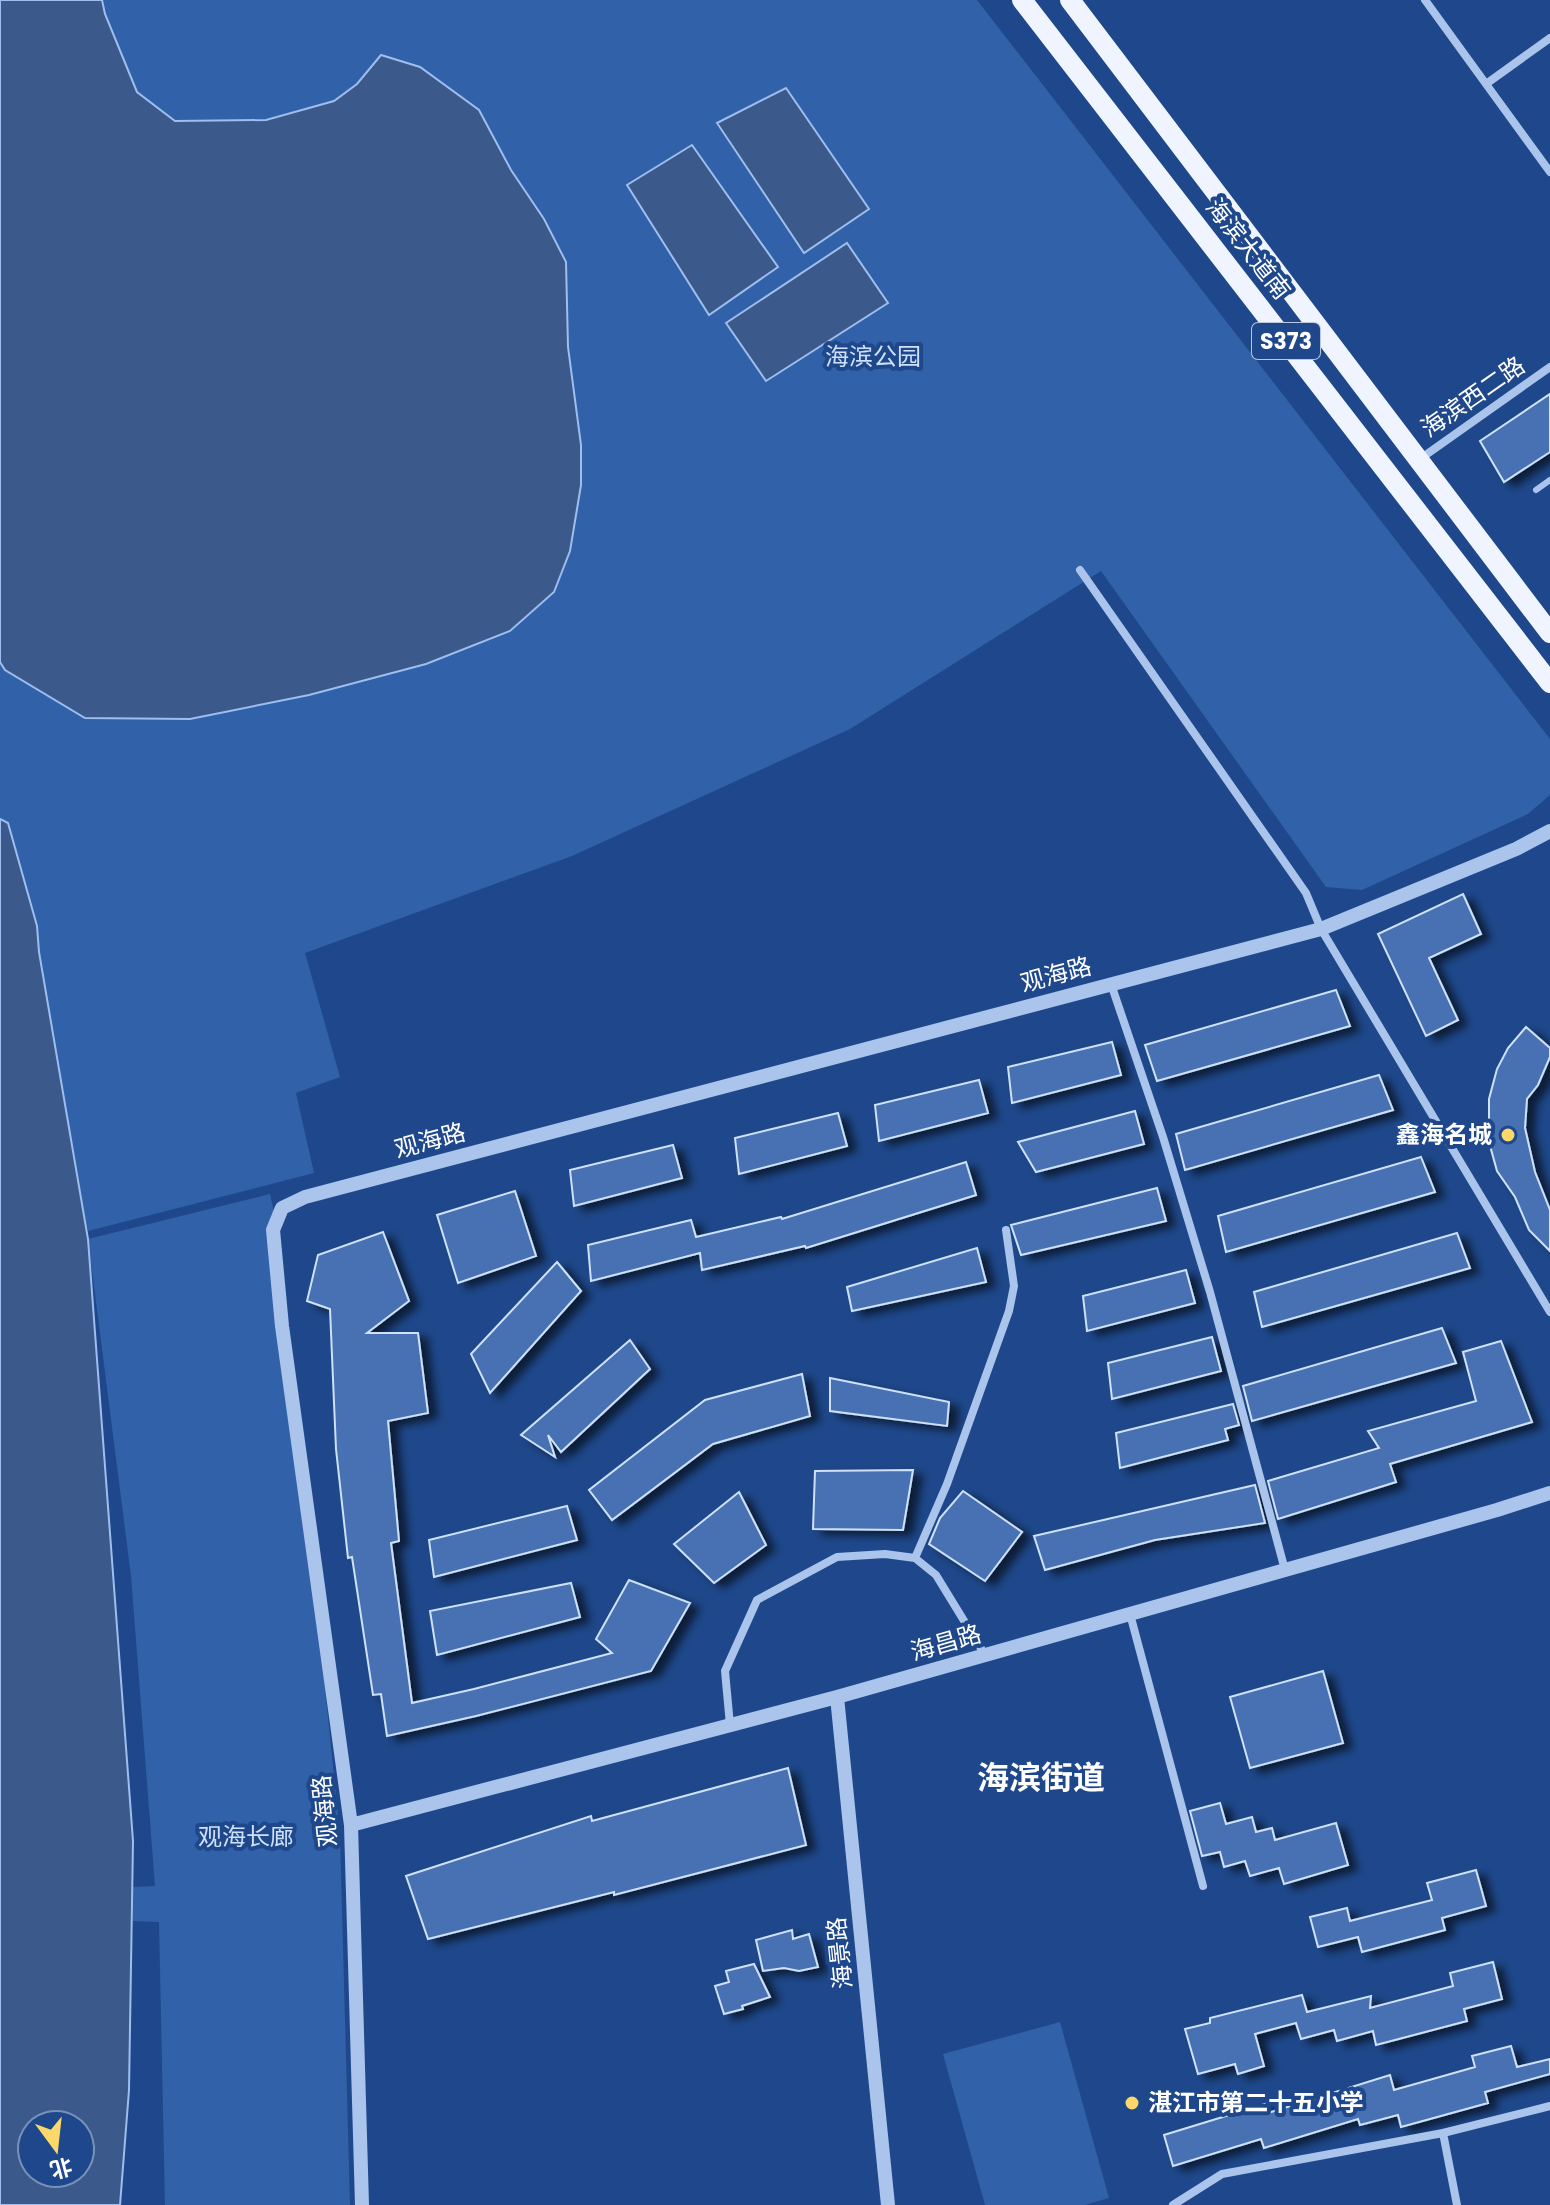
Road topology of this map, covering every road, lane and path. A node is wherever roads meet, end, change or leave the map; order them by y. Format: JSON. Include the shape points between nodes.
{"nodes":[{"id":1,"x":1022,"y":0,"type":"edge"},
{"id":2,"x":1070,"y":0,"type":"edge"},
{"id":3,"x":1425,"y":0,"type":"edge"},
{"id":4,"x":1550,"y":38,"type":"edge"},
{"id":5,"x":1486,"y":84,"type":"junction"},
{"id":6,"x":1550,"y":172,"type":"edge"},
{"id":7,"x":1550,"y":367,"type":"edge"},
{"id":8,"x":1419,"y":460,"type":"junction"},
{"id":9,"x":1550,"y":480,"type":"edge"},
{"id":10,"x":1536,"y":490,"type":"dead end"},
{"id":11,"x":1080,"y":570,"type":"dead end"},
{"id":12,"x":1550,"y":633,"type":"edge"},
{"id":13,"x":1550,"y":683,"type":"edge"},
{"id":14,"x":1550,"y":831,"type":"edge"},
{"id":15,"x":1321,"y":929,"type":"junction"},
{"id":16,"x":1111,"y":984,"type":"junction"},
{"id":17,"x":1006,"y":1230,"type":"dead end"},
{"id":18,"x":1550,"y":1312,"type":"edge"},
{"id":19,"x":1550,"y":1493,"type":"edge"},
{"id":20,"x":915,"y":1558,"type":"junction"},
{"id":21,"x":1285,"y":1570,"type":"junction"},
{"id":22,"x":1130,"y":1614,"type":"junction"},
{"id":23,"x":985,"y":1655,"type":"junction"},
{"id":24,"x":837,"y":1697,"type":"junction"},
{"id":25,"x":730,"y":1725,"type":"junction"},
{"id":26,"x":351,"y":1825,"type":"junction"},
{"id":27,"x":1203,"y":1886,"type":"dead end"},
{"id":28,"x":1550,"y":2106,"type":"edge"},
{"id":29,"x":1443,"y":2133,"type":"junction"},
{"id":30,"x":362,"y":2205,"type":"edge"},
{"id":31,"x":888,"y":2205,"type":"edge"},
{"id":32,"x":1173,"y":2205,"type":"edge"},
{"id":33,"x":1457,"y":2205,"type":"edge"}],
"edges":[{"from":1,"to":13,"type":"main road","name":"海滨大道南","number":"S373"},
{"from":2,"to":8,"type":"main road","name":"海滨大道南","number":"S373"},
{"from":3,"to":5,"type":"street"},
{"from":4,"to":5,"type":"street"},
{"from":5,"to":6,"type":"street"},
{"from":7,"to":8,"type":"street","name":"海滨西二路"},
{"from":8,"to":12,"type":"main road","name":"海滨大道南","number":"S373"},
{"from":9,"to":10,"type":"lane"},
{"from":11,"to":15,"type":"street","via":[[1306,893]]},
{"from":14,"to":15,"type":"street","name":"观海路"},
{"from":15,"to":16,"type":"street","name":"观海路"},
{"from":15,"to":18,"type":"street"},
{"from":16,"to":21,"type":"street","via":[[1210,1292]]},
{"from":16,"to":26,"type":"street","name":"观海路","via":[[305,1197],[282,1208],[273,1230],[282,1326]]},
{"from":17,"to":20,"type":"street","via":[[1014,1286],[1009,1311]]},
{"from":19,"to":21,"type":"street","name":"海昌路"},
{"from":20,"to":23,"type":"street","via":[[936,1575]]},
{"from":20,"to":25,"type":"street","via":[[837,1557],[757,1600],[725,1671]]},
{"from":21,"to":22,"type":"street","name":"海昌路"},
{"from":22,"to":23,"type":"street","name":"海昌路"},
{"from":22,"to":27,"type":"street"},
{"from":23,"to":24,"type":"street","name":"海昌路"},
{"from":24,"to":25,"type":"street","name":"海昌路"},
{"from":24,"to":31,"type":"street","name":"海景路"},
{"from":25,"to":26,"type":"street","name":"海昌路"},
{"from":26,"to":30,"type":"street","name":"观海路"},
{"from":28,"to":29,"type":"street"},
{"from":29,"to":32,"type":"street","via":[[1222,2174]]},
{"from":29,"to":33,"type":"street"}]}
